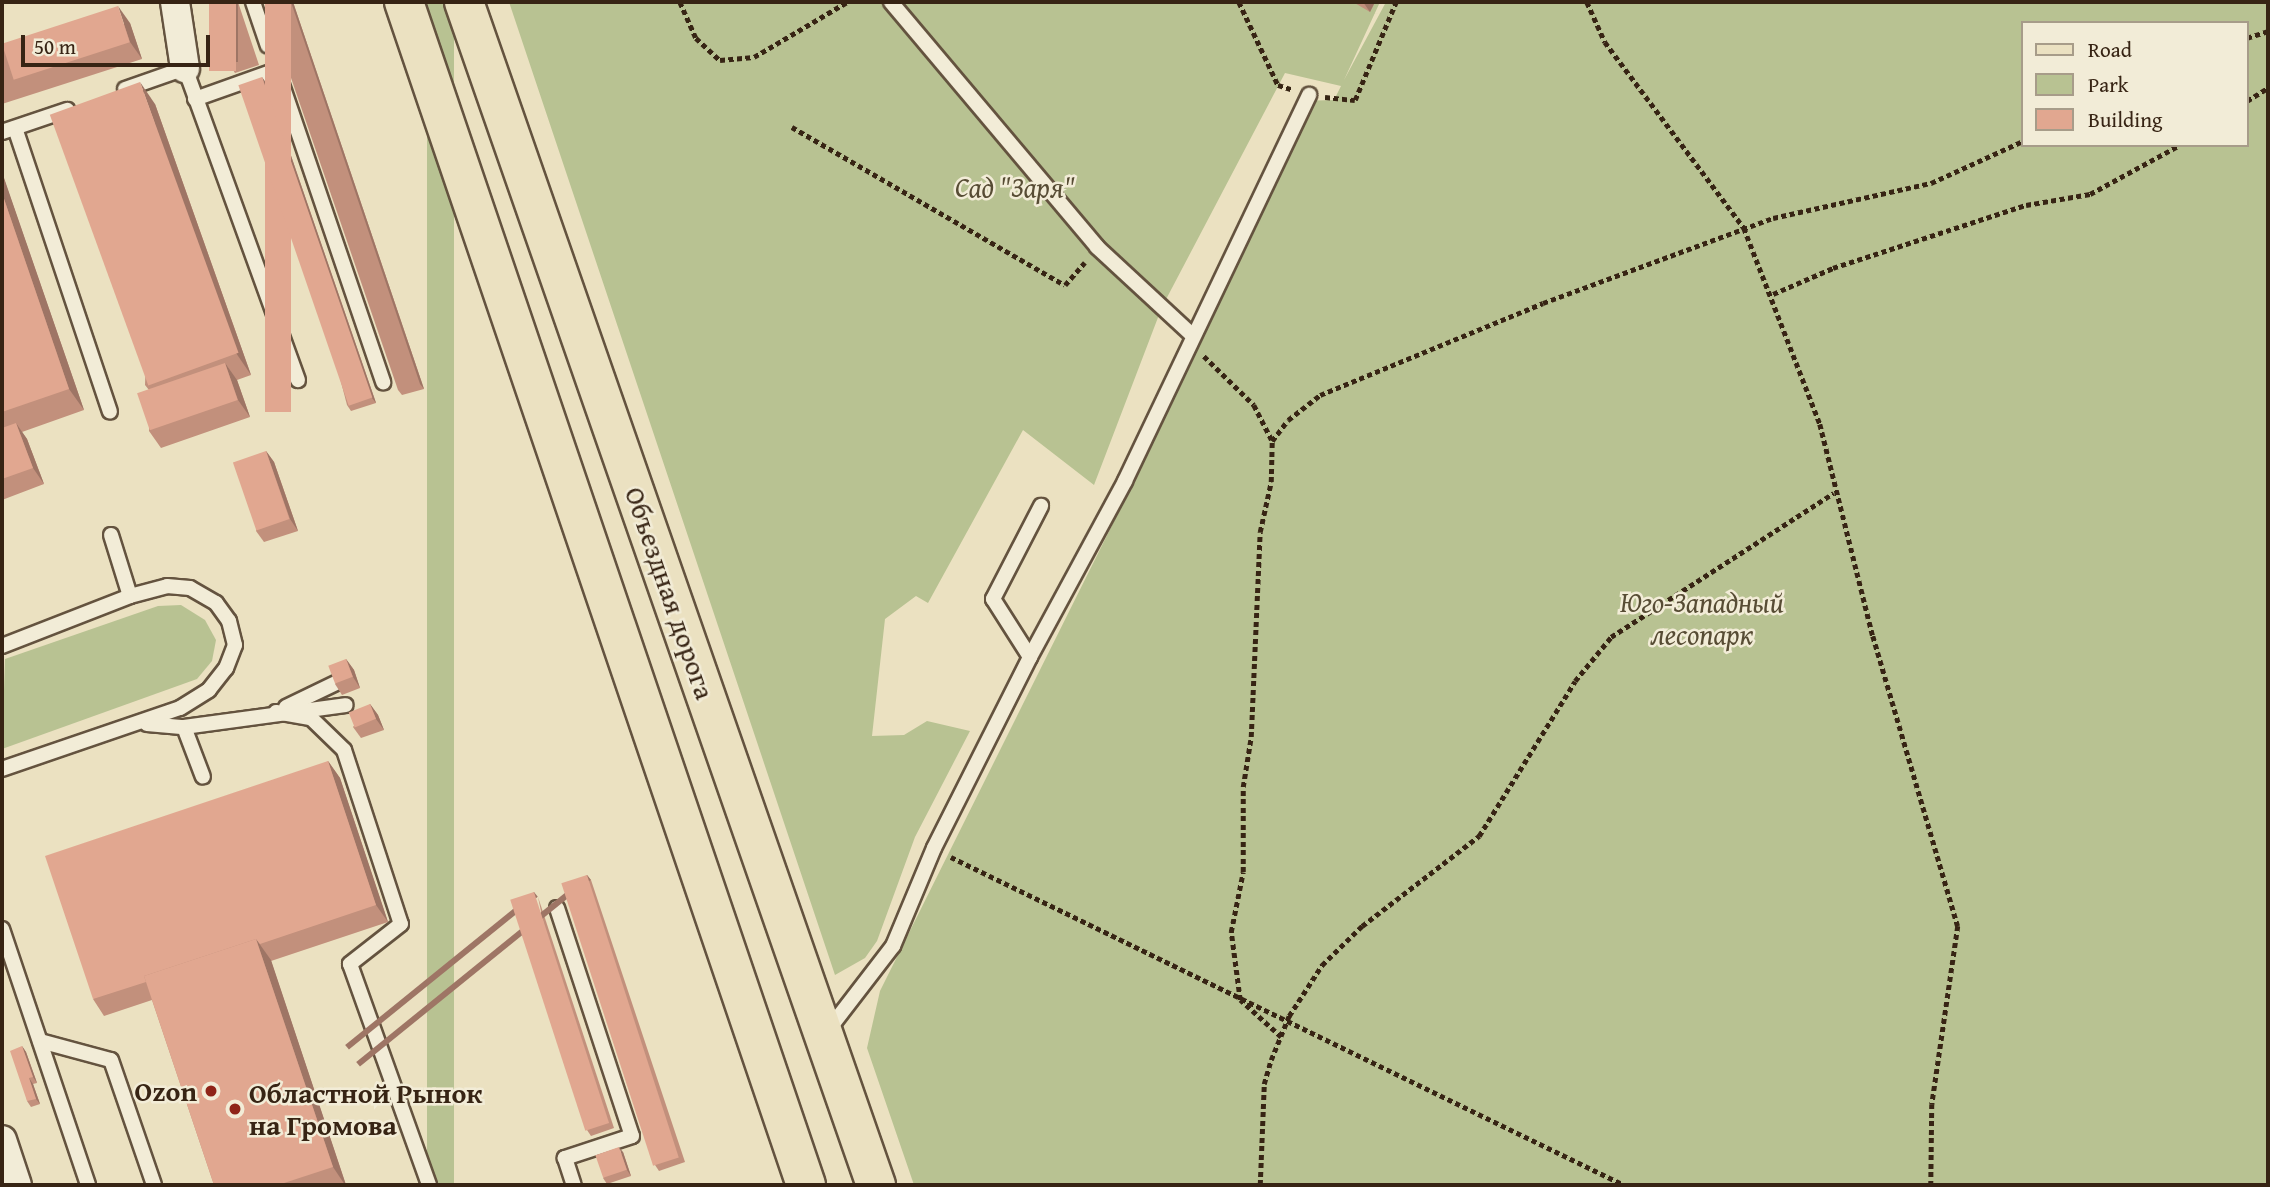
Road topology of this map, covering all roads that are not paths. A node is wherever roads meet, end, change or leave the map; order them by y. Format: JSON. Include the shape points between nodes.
{"nodes":[{"id":1,"x":174,"y":2,"type":"edge"},
{"id":2,"x":253,"y":2,"type":"edge"},
{"id":3,"x":404,"y":2,"type":"edge"},
{"id":4,"x":464,"y":2,"type":"edge"},
{"id":5,"x":891,"y":2,"type":"edge"},
{"id":6,"x":268,"y":46,"type":"dead end"},
{"id":7,"x":185,"y":68,"type":"junction"},
{"id":8,"x":1308,"y":95,"type":"road end"},
{"id":9,"x":107,"y":96,"type":"edge"},
{"id":10,"x":195,"y":99,"type":"junction"},
{"id":11,"x":80,"y":105,"type":"edge"},
{"id":12,"x":8,"y":130,"type":"edge"},
{"id":13,"x":1192,"y":335,"type":"junction"},
{"id":14,"x":298,"y":380,"type":"dead end"},
{"id":15,"x":383,"y":382,"type":"dead end"},
{"id":16,"x":110,"y":412,"type":"dead end"},
{"id":17,"x":1041,"y":506,"type":"dead end"},
{"id":18,"x":111,"y":536,"type":"dead end"},
{"id":19,"x":130,"y":596,"type":"junction"},
{"id":20,"x":2,"y":646,"type":"edge"},
{"id":21,"x":1030,"y":657,"type":"junction"},
{"id":22,"x":338,"y":682,"type":"edge"},
{"id":23,"x":346,"y":705,"type":"dead end"},
{"id":24,"x":276,"y":712,"type":"junction"},
{"id":25,"x":142,"y":724,"type":"junction"},
{"id":26,"x":184,"y":727,"type":"junction"},
{"id":27,"x":2,"y":769,"type":"edge"},
{"id":28,"x":203,"y":777,"type":"dead end"},
{"id":29,"x":557,"y":908,"type":"dead end"},
{"id":30,"x":2,"y":929,"type":"edge"},
{"id":31,"x":8,"y":971,"type":"edge"},
{"id":32,"x":825,"y":1034,"type":"junction"},
{"id":33,"x":40,"y":1041,"type":"junction"},
{"id":34,"x":2,"y":1140,"type":"edge"},
{"id":35,"x":17,"y":1185,"type":"edge"},
{"id":36,"x":88,"y":1185,"type":"edge"},
{"id":37,"x":154,"y":1185,"type":"edge"},
{"id":38,"x":429,"y":1185,"type":"edge"},
{"id":39,"x":574,"y":1185,"type":"edge"},
{"id":40,"x":806,"y":1185,"type":"edge"},
{"id":41,"x":876,"y":1185,"type":"edge"}],
"edges":[{"from":1,"to":7,"type":"street"},
{"from":2,"to":6,"type":"lane"},
{"from":3,"to":40,"type":"main road"},
{"from":4,"to":32,"type":"main road","name":"Объездная дорога"},
{"from":5,"to":13,"type":"lane","via":[[1097,247]]},
{"from":7,"to":9,"type":"lane"},
{"from":7,"to":10,"type":"lane"},
{"from":8,"to":13,"type":"lane"},
{"from":10,"to":14,"type":"lane"},
{"from":10,"to":15,"type":"lane","via":[[276,70]]},
{"from":11,"to":12,"type":"lane"},
{"from":12,"to":16,"type":"lane"},
{"from":13,"to":21,"type":"lane","via":[[1125,481]]},
{"from":17,"to":21,"type":"lane","via":[[993,599]]},
{"from":18,"to":19,"type":"lane"},
{"from":19,"to":20,"type":"lane"},
{"from":19,"to":25,"type":"lane","via":[[167,586],[190,588],[216,603],[229,621],[235,645],[226,668],[209,690]]},
{"from":21,"to":32,"type":"lane","via":[[934,848],[893,947]]},
{"from":22,"to":24,"type":"lane"},
{"from":23,"to":24,"type":"lane"},
{"from":24,"to":26,"type":"lane"},
{"from":24,"to":38,"type":"lane","via":[[312,718],[344,750],[397,911],[401,924],[350,964]]},
{"from":25,"to":26,"type":"lane"},
{"from":25,"to":27,"type":"lane"},
{"from":26,"to":28,"type":"lane"},
{"from":29,"to":39,"type":"lane","via":[[632,1136],[565,1158]]},
{"from":30,"to":31,"type":"lane"},
{"from":31,"to":33,"type":"lane"},
{"from":32,"to":41,"type":"main road","name":"Объездная дорога"},
{"from":33,"to":36,"type":"lane"},
{"from":33,"to":37,"type":"lane","via":[[111,1060]]},
{"from":34,"to":35,"type":"street"}]}
